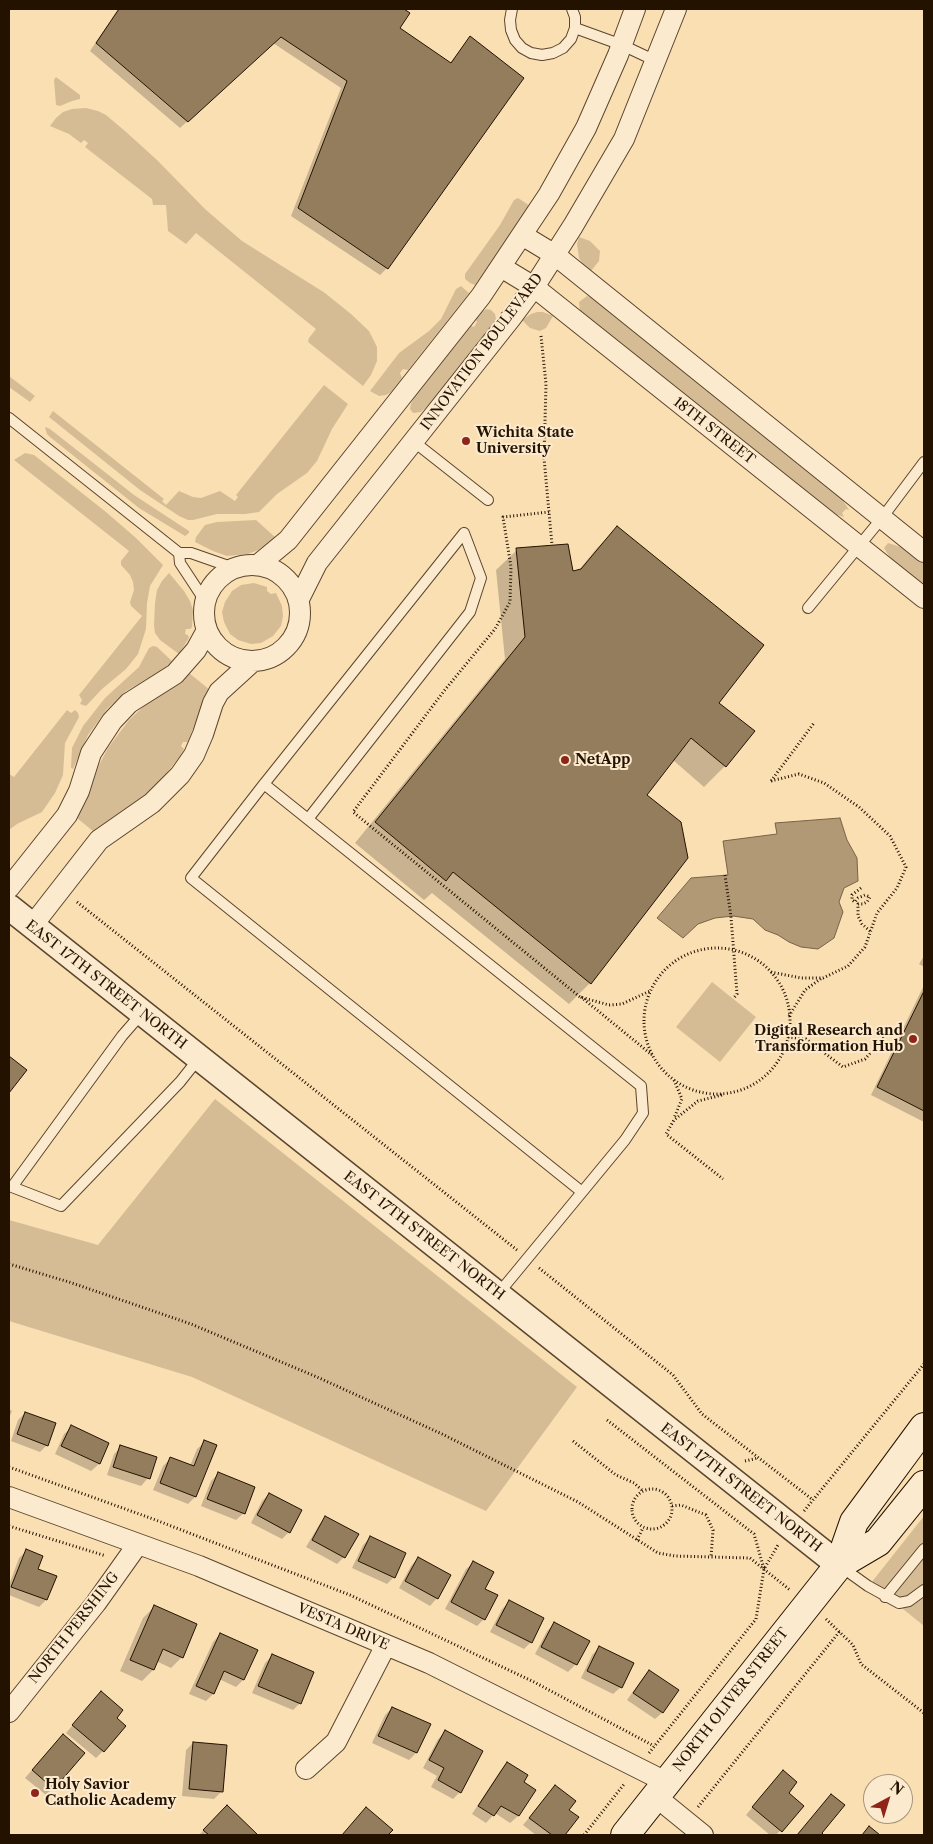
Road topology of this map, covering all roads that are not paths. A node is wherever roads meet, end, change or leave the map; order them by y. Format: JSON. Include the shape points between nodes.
{"nodes":[{"id":1,"x":511,"y":9,"type":"edge"},
{"id":2,"x":572,"y":9,"type":"edge"},
{"id":3,"x":635,"y":9,"type":"edge"},
{"id":4,"x":676,"y":9,"type":"edge"},
{"id":5,"x":575,"y":28,"type":"junction"},
{"id":6,"x":622,"y":45,"type":"junction"},
{"id":7,"x":656,"y":61,"type":"junction"},
{"id":8,"x":522,"y":235,"type":"junction"},
{"id":9,"x":555,"y":255,"type":"junction"},
{"id":10,"x":501,"y":267,"type":"junction"},
{"id":11,"x":534,"y":288,"type":"junction"},
{"id":12,"x":9,"y":418,"type":"edge"},
{"id":13,"x":413,"y":442,"type":"junction"},
{"id":14,"x":924,"y":462,"type":"edge"},
{"id":15,"x":488,"y":500,"type":"dead end"},
{"id":16,"x":882,"y":518,"type":"junction"},
{"id":17,"x":860,"y":546,"type":"junction"},
{"id":18,"x":179,"y":552,"type":"junction"},
{"id":19,"x":924,"y":552,"type":"edge"},
{"id":20,"x":259,"y":564,"type":"junction"},
{"id":21,"x":234,"y":568,"type":"junction"},
{"id":22,"x":924,"y":598,"type":"edge"},
{"id":23,"x":299,"y":599,"type":"junction"},
{"id":24,"x":205,"y":601,"type":"junction"},
{"id":25,"x":808,"y":608,"type":"dead end"},
{"id":26,"x":207,"y":630,"type":"junction"},
{"id":27,"x":253,"y":661,"type":"junction"},
{"id":28,"x":264,"y":784,"type":"junction"},
{"id":29,"x":308,"y":819,"type":"junction"},
{"id":30,"x":9,"y":888,"type":"edge"},
{"id":31,"x":9,"y":907,"type":"edge"},
{"id":32,"x":32,"y":926,"type":"junction"},
{"id":33,"x":142,"y":1013,"type":"junction"},
{"id":34,"x":199,"y":1058,"type":"junction"},
{"id":35,"x":582,"y":1192,"type":"junction"},
{"id":36,"x":498,"y":1295,"type":"junction"},
{"id":37,"x":924,"y":1426,"type":"edge"},
{"id":38,"x":924,"y":1484,"type":"edge"},
{"id":39,"x":9,"y":1497,"type":"edge"},
{"id":40,"x":138,"y":1544,"type":"junction"},
{"id":41,"x":924,"y":1549,"type":"edge"},
{"id":42,"x":839,"y":1565,"type":"junction"},
{"id":43,"x":924,"y":1590,"type":"edge"},
{"id":44,"x":885,"y":1597,"type":"junction"},
{"id":45,"x":386,"y":1645,"type":"junction"},
{"id":46,"x":9,"y":1712,"type":"edge"},
{"id":47,"x":306,"y":1769,"type":"dead end"},
{"id":48,"x":661,"y":1789,"type":"junction"},
{"id":49,"x":625,"y":1835,"type":"edge"},
{"id":50,"x":703,"y":1835,"type":"edge"}],
"edges":[{"from":1,"to":5,"type":"lane","via":[[510,30],[522,48],[531,52],[542,55],[563,48]]},
{"from":2,"to":5,"type":"lane"},
{"from":3,"to":6,"type":"street"},
{"from":4,"to":7,"type":"street","name":"INNOVATION BOULEVARD"},
{"from":5,"to":6,"type":"lane"},
{"from":6,"to":7,"type":"lane"},
{"from":6,"to":8,"type":"street","via":[[586,128]]},
{"from":7,"to":9,"type":"street","name":"INNOVATION BOULEVARD","via":[[624,139]]},
{"from":8,"to":9,"type":"street"},
{"from":8,"to":10,"type":"street"},
{"from":9,"to":11,"type":"street","name":"INNOVATION BOULEVARD"},
{"from":9,"to":16,"type":"street"},
{"from":10,"to":11,"type":"street","name":"18TH STREET"},
{"from":10,"to":20,"type":"street","via":[[288,540]]},
{"from":11,"to":13,"type":"street","name":"INNOVATION BOULEVARD"},
{"from":11,"to":17,"type":"street","name":"18TH STREET"},
{"from":12,"to":18,"type":"lane"},
{"from":13,"to":15,"type":"lane"},
{"from":13,"to":23,"type":"street","name":"INNOVATION BOULEVARD","via":[[317,563]]},
{"from":14,"to":16,"type":"lane"},
{"from":16,"to":17,"type":"lane"},
{"from":16,"to":19,"type":"street"},
{"from":17,"to":22,"type":"street","name":"18TH STREET"},
{"from":17,"to":25,"type":"lane"},
{"from":18,"to":21,"type":"lane"},
{"from":18,"to":24,"type":"lane","via":[[180,563]]},
{"from":20,"to":21,"type":"street"},
{"from":20,"to":23,"type":"street","via":[[284,576]]},
{"from":21,"to":24,"type":"street","via":[[215,581]]},
{"from":23,"to":27,"type":"street","name":"INNOVATION BOULEVARD","via":[[300,621],[292,642],[268,659]]},
{"from":24,"to":26,"type":"street"},
{"from":26,"to":27,"type":"street","name":"INNOVATION BOULEVARD","via":[[212,640],[230,656]]},
{"from":26,"to":30,"type":"street","via":[[196,650],[175,674],[129,703],[112,721],[91,753],[80,790],[68,815]]},
{"from":27,"to":32,"type":"street","name":"INNOVATION BOULEVARD","via":[[219,692],[194,755],[180,775],[152,803],[99,840]]},
{"from":28,"to":29,"type":"lane"},
{"from":28,"to":29,"type":"lane","via":[[464,533],[481,578],[470,612]]},
{"from":28,"to":35,"type":"lane","via":[[191,878]]},
{"from":29,"to":35,"type":"lane","via":[[641,1086],[643,1112],[625,1140]]},
{"from":31,"to":32,"type":"street","name":"EAST 17TH STREET NORTH"},
{"from":32,"to":33,"type":"street","name":"EAST 17TH STREET NORTH"},
{"from":33,"to":34,"type":"street","name":"EAST 17TH STREET NORTH"},
{"from":33,"to":34,"type":"lane","via":[[12,1187],[62,1206],[174,1089]]},
{"from":34,"to":36,"type":"street","name":"EAST 17TH STREET NORTH"},
{"from":35,"to":36,"type":"lane"},
{"from":36,"to":42,"type":"street","name":"EAST 17TH STREET NORTH"},
{"from":37,"to":42,"type":"main road","name":"NORTH OLIVER STREET","via":[[854,1522]]},
{"from":38,"to":42,"type":"main road","name":"NORTH OLIVER STREET","via":[[878,1542]]},
{"from":39,"to":40,"type":"street","name":"VESTA DRIVE"},
{"from":40,"to":45,"type":"street","name":"VESTA DRIVE","via":[[199,1566]]},
{"from":40,"to":46,"type":"street","name":"NORTH PERSHING","via":[[96,1603]]},
{"from":41,"to":44,"type":"lane"},
{"from":42,"to":44,"type":"lane"},
{"from":42,"to":48,"type":"main road","name":"NORTH OLIVER STREET"},
{"from":43,"to":44,"type":"lane","via":[[909,1601],[899,1603]]},
{"from":45,"to":47,"type":"street","via":[[336,1742]]},
{"from":45,"to":48,"type":"street","name":"VESTA DRIVE","via":[[429,1663],[637,1768]]},
{"from":48,"to":49,"type":"main road","name":"NORTH OLIVER STREET"},
{"from":48,"to":50,"type":"street","name":"VESTA DRIVE","via":[[687,1822]]}]}
